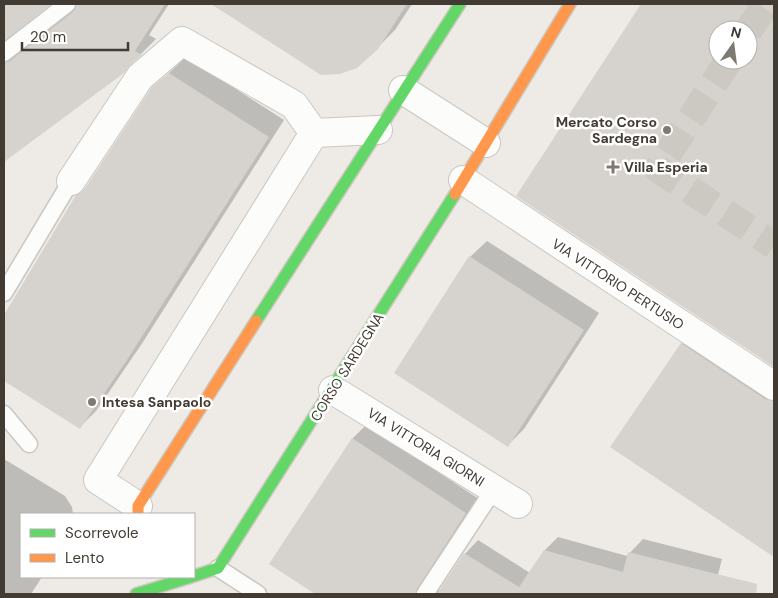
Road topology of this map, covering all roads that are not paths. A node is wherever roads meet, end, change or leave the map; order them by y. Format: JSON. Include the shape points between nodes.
{"nodes":[{"id":1,"x":67,"y":4,"type":"edge"},
{"id":2,"x":460,"y":4,"type":"edge"},
{"id":3,"x":570,"y":4,"type":"edge"},
{"id":4,"x":4,"y":53,"type":"edge"},
{"id":5,"x":403,"y":90,"type":"junction"},
{"id":6,"x":378,"y":130,"type":"junction"},
{"id":7,"x":314,"y":133,"type":"junction"},
{"id":8,"x":486,"y":144,"type":"junction"},
{"id":9,"x":463,"y":180,"type":"junction"},
{"id":10,"x":71,"y":181,"type":"joint"},
{"id":11,"x":4,"y":294,"type":"edge"},
{"id":12,"x":774,"y":386,"type":"edge"},
{"id":13,"x":333,"y":390,"type":"junction"},
{"id":14,"x":4,"y":414,"type":"edge"},
{"id":15,"x":30,"y":444,"type":"dead end"},
{"id":16,"x":494,"y":489,"type":"junction"},
{"id":17,"x":518,"y":504,"type":"dead end"},
{"id":18,"x":138,"y":510,"type":"edge"},
{"id":19,"x":218,"y":568,"type":"junction"},
{"id":20,"x":195,"y":575,"type":"edge"},
{"id":21,"x":184,"y":578,"type":"edge"},
{"id":22,"x":133,"y":591,"type":"edge"},
{"id":23,"x":258,"y":594,"type":"edge"},
{"id":24,"x":425,"y":594,"type":"edge"}],
"edges":[{"from":1,"to":4,"type":"lane"},
{"from":2,"to":5,"type":"main road"},
{"from":3,"to":8,"type":"main road","name":"CORSO SARDEGNA"},
{"from":5,"to":6,"type":"main road"},
{"from":5,"to":8,"type":"street"},
{"from":6,"to":7,"type":"street"},
{"from":6,"to":18,"type":"main road"},
{"from":7,"to":10,"type":"street","via":[[294,105],[182,41],[140,77]]},
{"from":7,"to":18,"type":"street","via":[[98,480]]},
{"from":8,"to":9,"type":"main road","name":"CORSO SARDEGNA"},
{"from":9,"to":12,"type":"street","name":"VIA VITTORIO PERTUSIO"},
{"from":9,"to":13,"type":"main road","name":"CORSO SARDEGNA"},
{"from":10,"to":11,"type":"lane"},
{"from":13,"to":16,"type":"street","name":"VIA VITTORIA GIORNI"},
{"from":13,"to":19,"type":"main road","name":"CORSO SARDEGNA"},
{"from":14,"to":15,"type":"lane"},
{"from":16,"to":17,"type":"street","name":"VIA VITTORIA GIORNI"},
{"from":16,"to":24,"type":"lane"},
{"from":19,"to":20,"type":"main road"},
{"from":19,"to":23,"type":"lane"},
{"from":21,"to":22,"type":"main road"}]}
